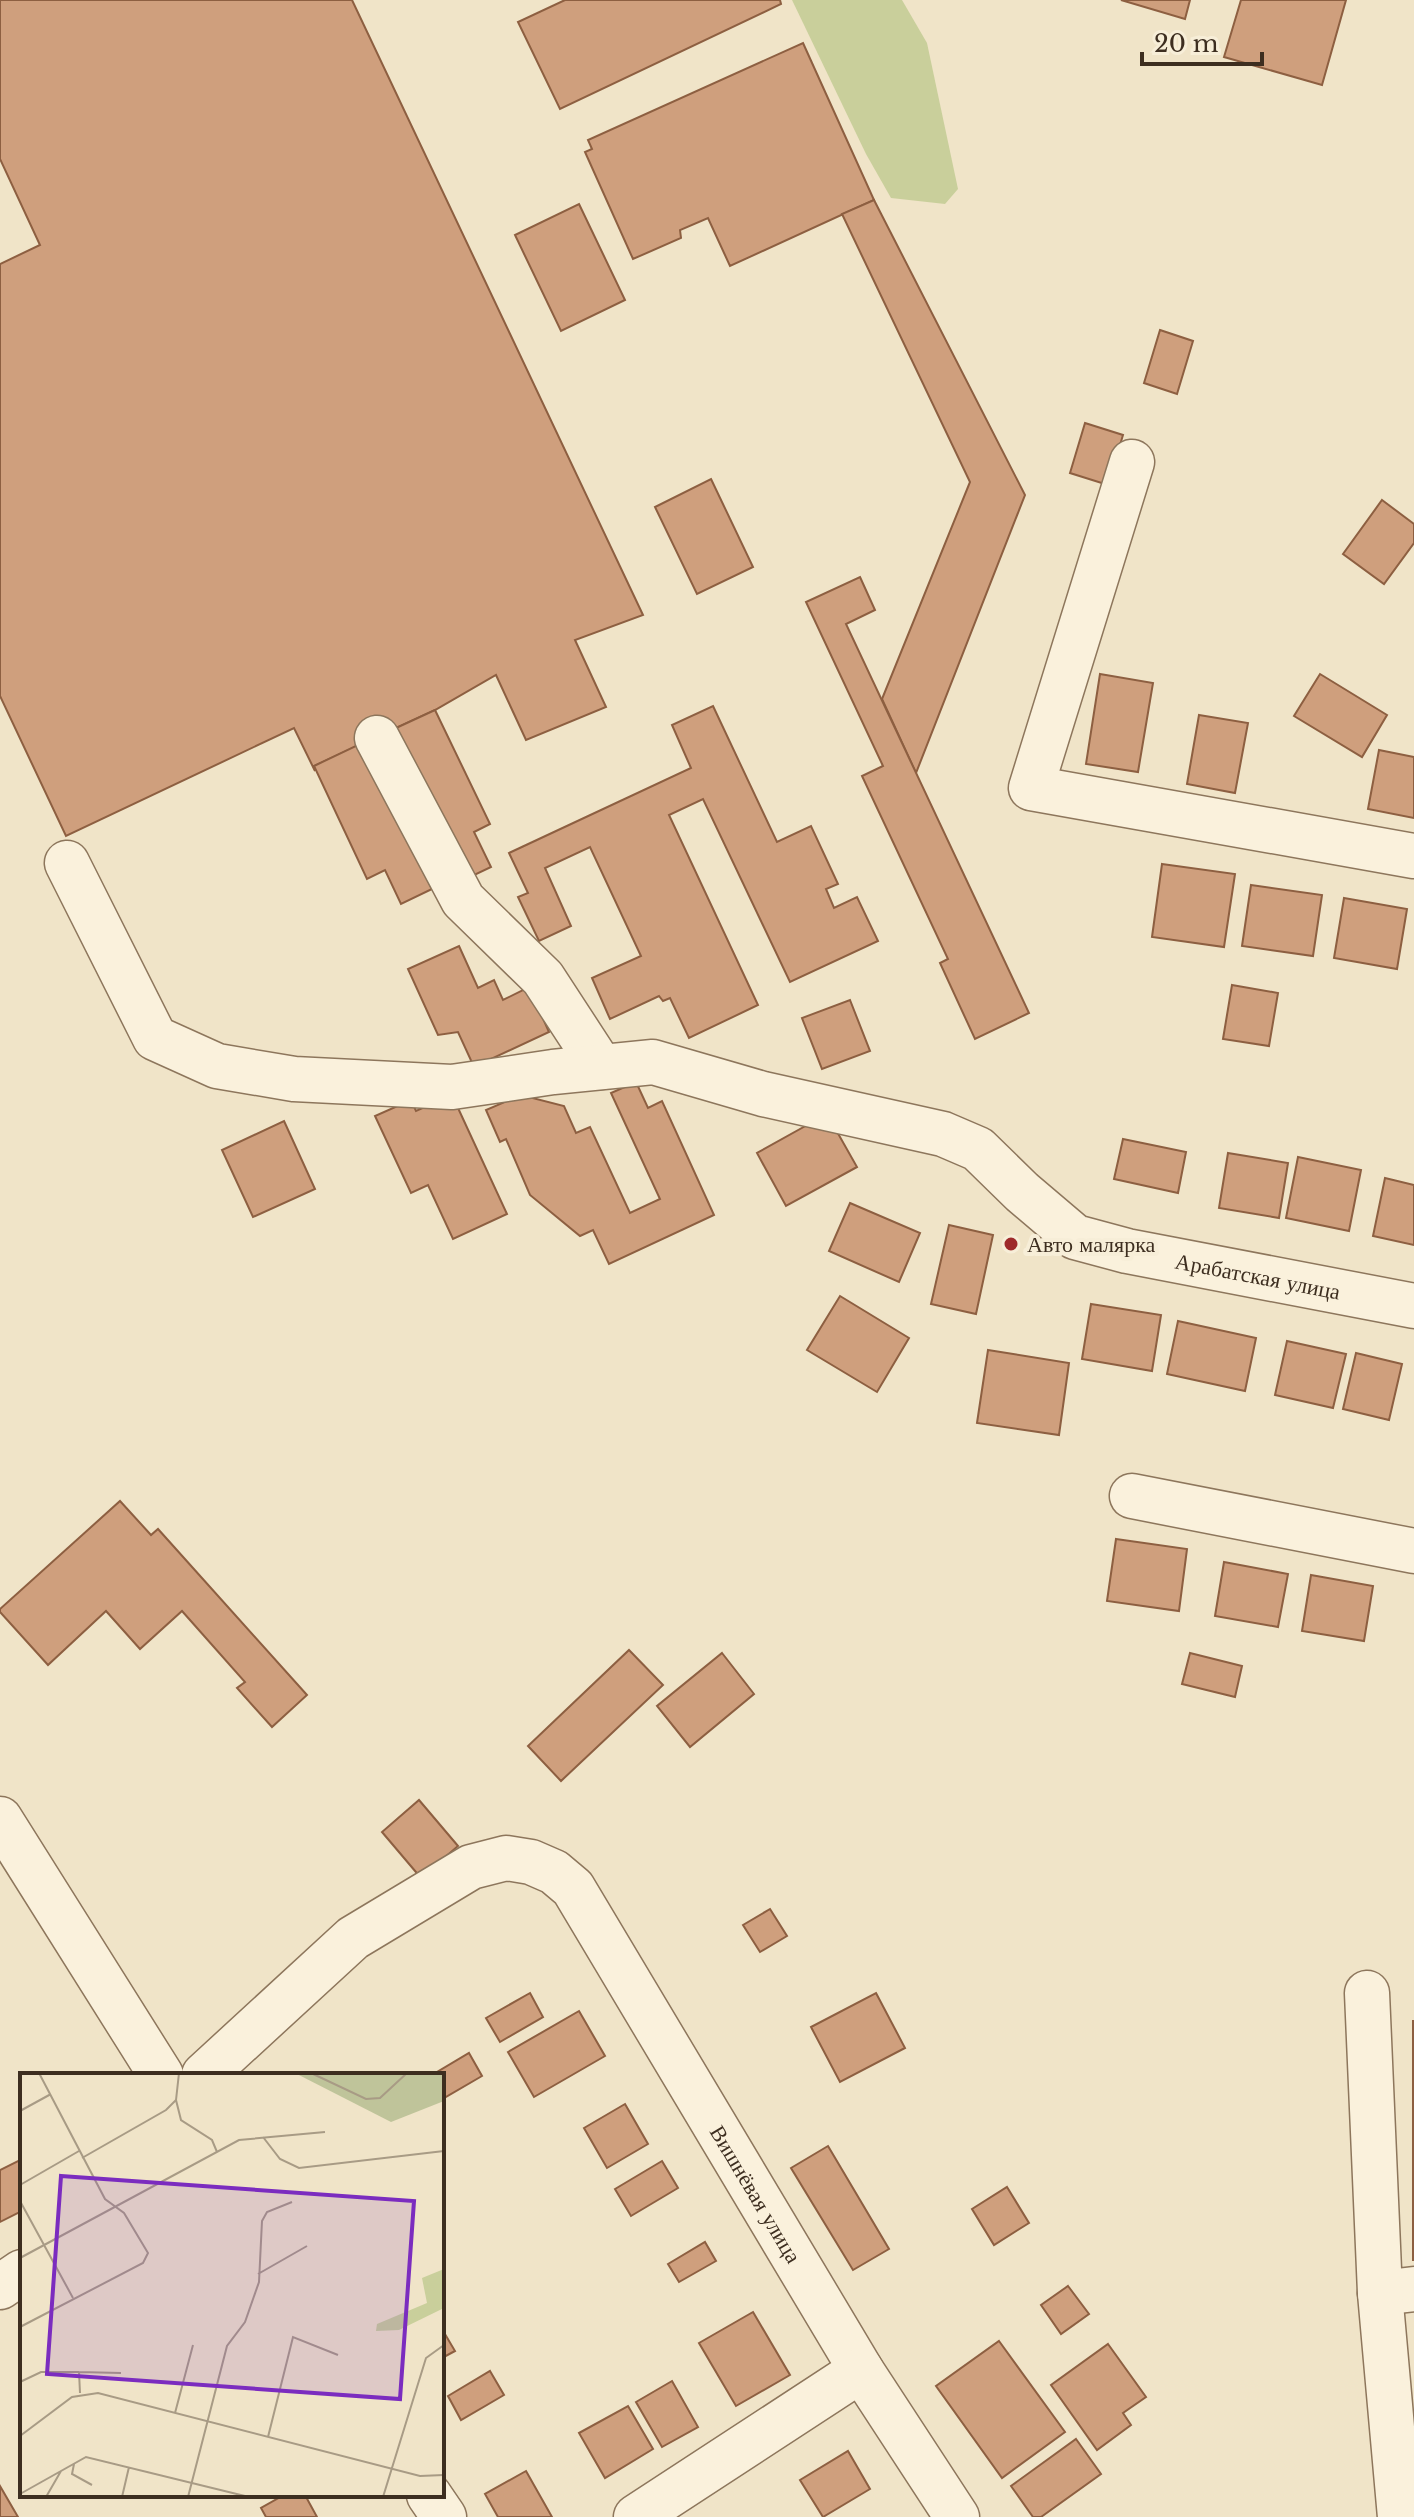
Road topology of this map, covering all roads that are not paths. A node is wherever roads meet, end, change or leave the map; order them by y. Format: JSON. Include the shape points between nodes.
{"nodes":[{"id":1,"x":1132,"y":462,"type":"dead end"},
{"id":2,"x":377,"y":738,"type":"dead end"},
{"id":3,"x":1414,"y":856,"type":"edge"},
{"id":4,"x":67,"y":863,"type":"dead end"},
{"id":5,"x":601,"y":1067,"type":"junction"},
{"id":6,"x":1414,"y":1306,"type":"edge"},
{"id":7,"x":1132,"y":1496,"type":"dead end"},
{"id":8,"x":1414,"y":1551,"type":"edge"},
{"id":9,"x":0,"y":1819,"type":"edge"},
{"id":10,"x":1367,"y":1993,"type":"dead end"},
{"id":11,"x":160,"y":2073,"type":"edge"},
{"id":12,"x":206,"y":2073,"type":"edge"},
{"id":13,"x":20,"y":2273,"type":"edge"},
{"id":14,"x":0,"y":2287,"type":"edge"},
{"id":15,"x":1397,"y":2291,"type":"edge"},
{"id":16,"x":861,"y":2370,"type":"junction"},
{"id":17,"x":430,"y":2497,"type":"edge"},
{"id":18,"x":444,"y":2517,"type":"edge"},
{"id":19,"x":636,"y":2517,"type":"edge"},
{"id":20,"x":957,"y":2517,"type":"edge"},
{"id":21,"x":1400,"y":2517,"type":"edge"}],
"edges":[{"from":1,"to":3,"type":"street","via":[[1031,788]]},
{"from":2,"to":5,"type":"street","via":[[463,900],[543,978]]},
{"from":4,"to":5,"type":"street","name":"Арабатская улица","via":[[155,1038],[217,1066],[294,1079],[452,1087]]},
{"from":5,"to":6,"type":"street","name":"Арабатская улица","via":[[653,1062],[763,1094],[943,1134],[978,1149],[1075,1237]]},
{"from":7,"to":8,"type":"street"},
{"from":9,"to":11,"type":"street"},
{"from":10,"to":15,"type":"street"},
{"from":12,"to":16,"type":"street","name":"Вишнёвая улица","via":[[353,1938],[471,1867],[506,1858],[554,1872],[573,1888]]},
{"from":13,"to":14,"type":"street"},
{"from":15,"to":21,"type":"street"},
{"from":16,"to":19,"type":"street"},
{"from":16,"to":20,"type":"street","name":"Вишнёвая улица"},
{"from":17,"to":18,"type":"street"}]}
